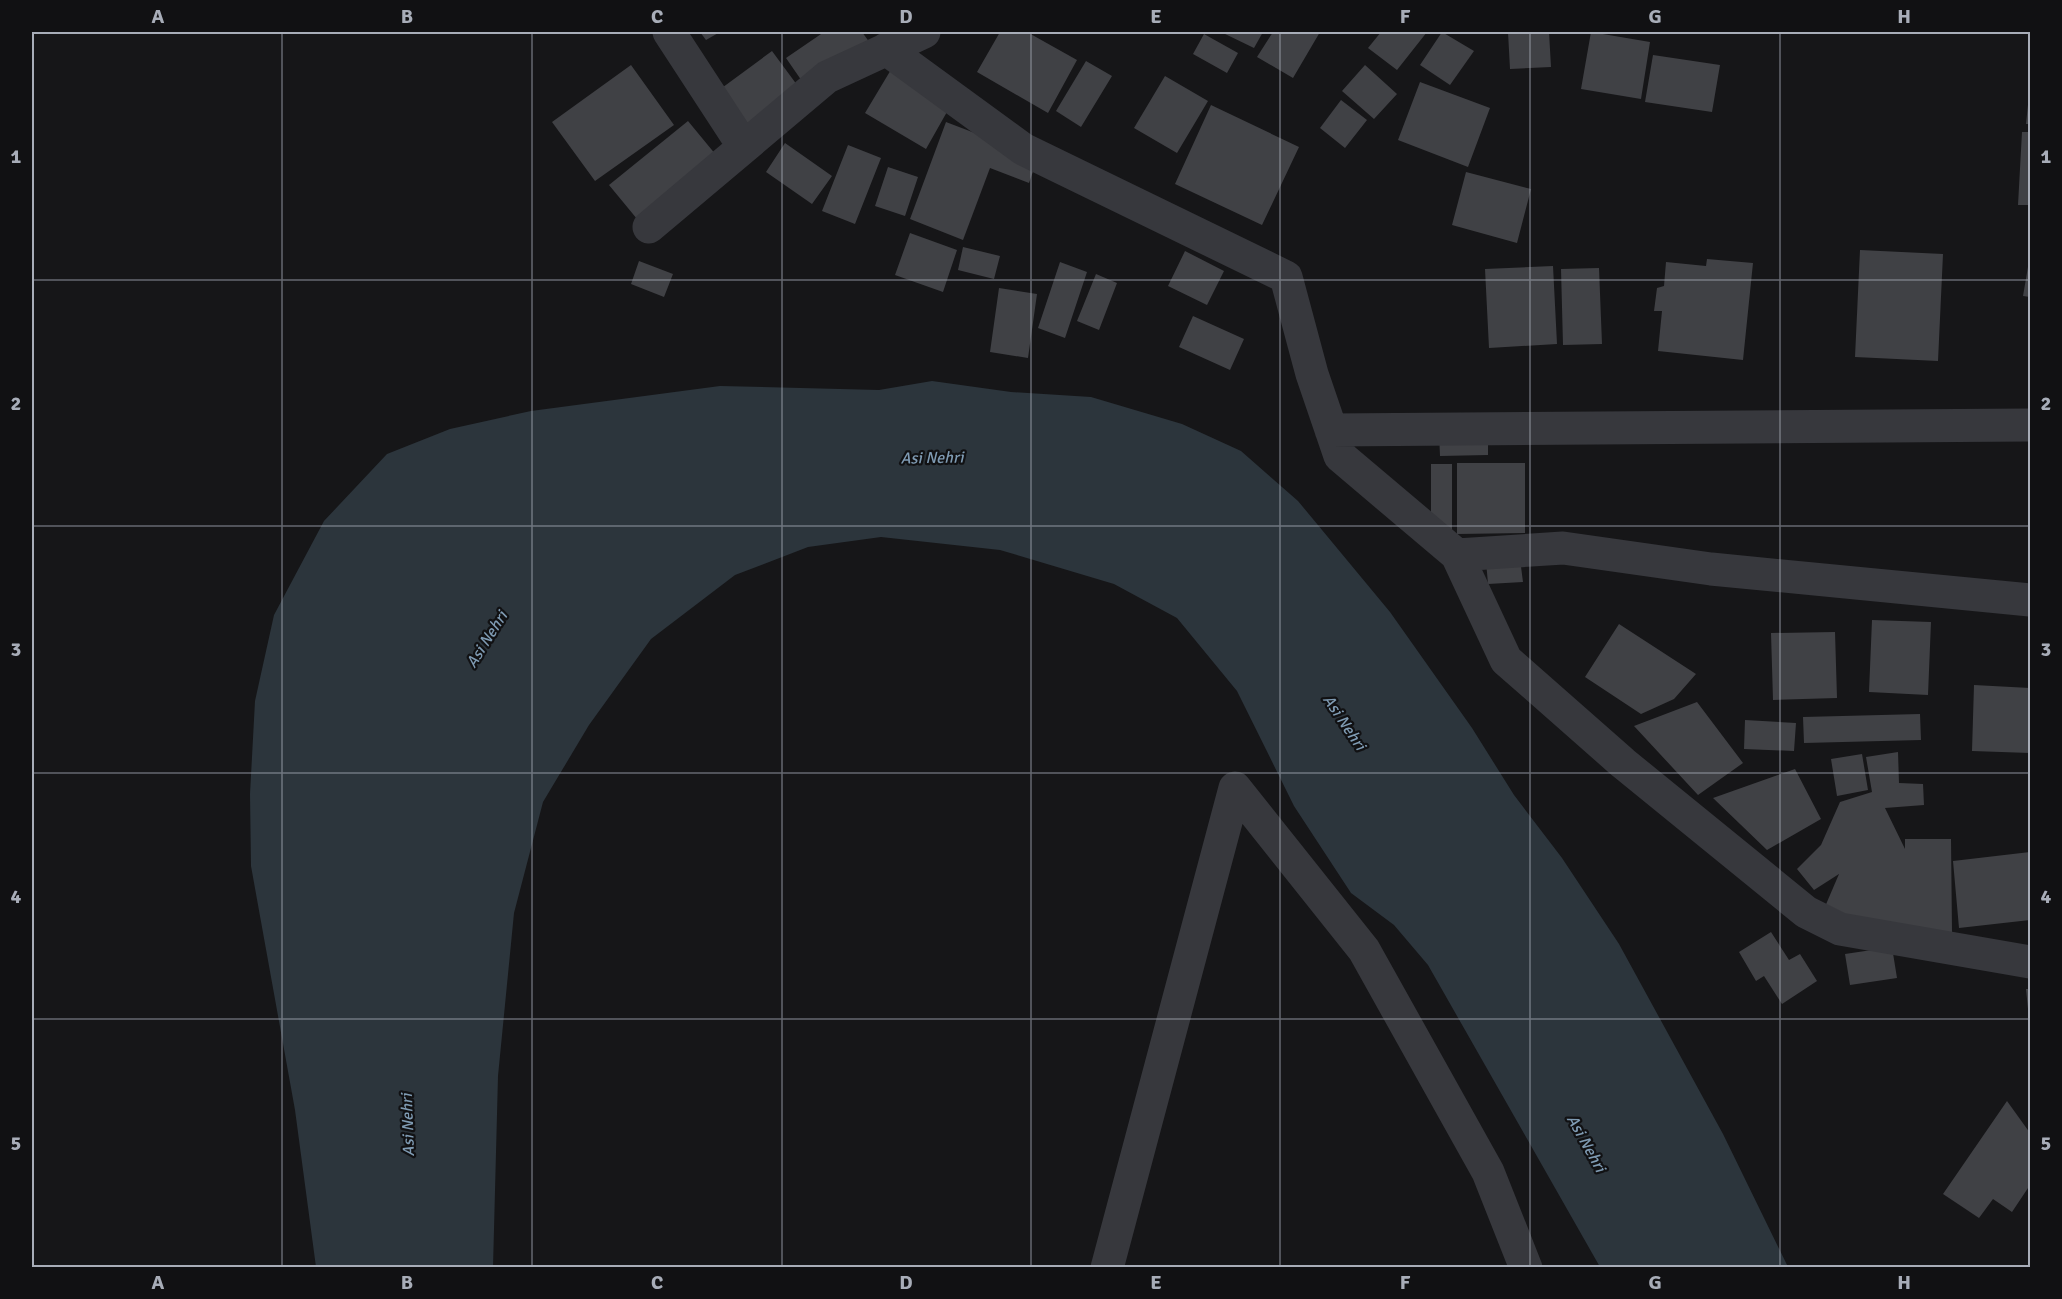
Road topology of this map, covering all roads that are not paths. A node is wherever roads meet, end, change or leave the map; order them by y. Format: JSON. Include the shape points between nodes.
{"nodes":[{"id":1,"x":669,"y":32,"type":"edge"},
{"id":2,"x":904,"y":38,"type":"edge"},
{"id":3,"x":744,"y":147,"type":"junction"},
{"id":4,"x":649,"y":226,"type":"dead end"},
{"id":5,"x":2031,"y":425,"type":"edge"},
{"id":6,"x":1331,"y":430,"type":"junction"},
{"id":7,"x":1457,"y":555,"type":"junction"},
{"id":8,"x":2031,"y":600,"type":"edge"},
{"id":9,"x":2031,"y":962,"type":"edge"},
{"id":10,"x":1107,"y":1268,"type":"edge"},
{"id":11,"x":1526,"y":1268,"type":"edge"}],
"edges":[{"from":1,"to":3,"type":"street"},
{"from":2,"to":3,"type":"street","via":[[827,77]]},
{"from":2,"to":6,"type":"street","via":[[1023,149],[1286,277]]},
{"from":3,"to":4,"type":"street"},
{"from":5,"to":6,"type":"street"},
{"from":6,"to":7,"type":"street","via":[[1340,456]]},
{"from":7,"to":8,"type":"street","via":[[1563,548],[1711,569]]},
{"from":7,"to":9,"type":"street","via":[[1506,660],[1623,763],[1806,912],[1840,929]]},
{"from":10,"to":11,"type":"street","via":[[1235,788],[1364,950],[1488,1172]]}]}
